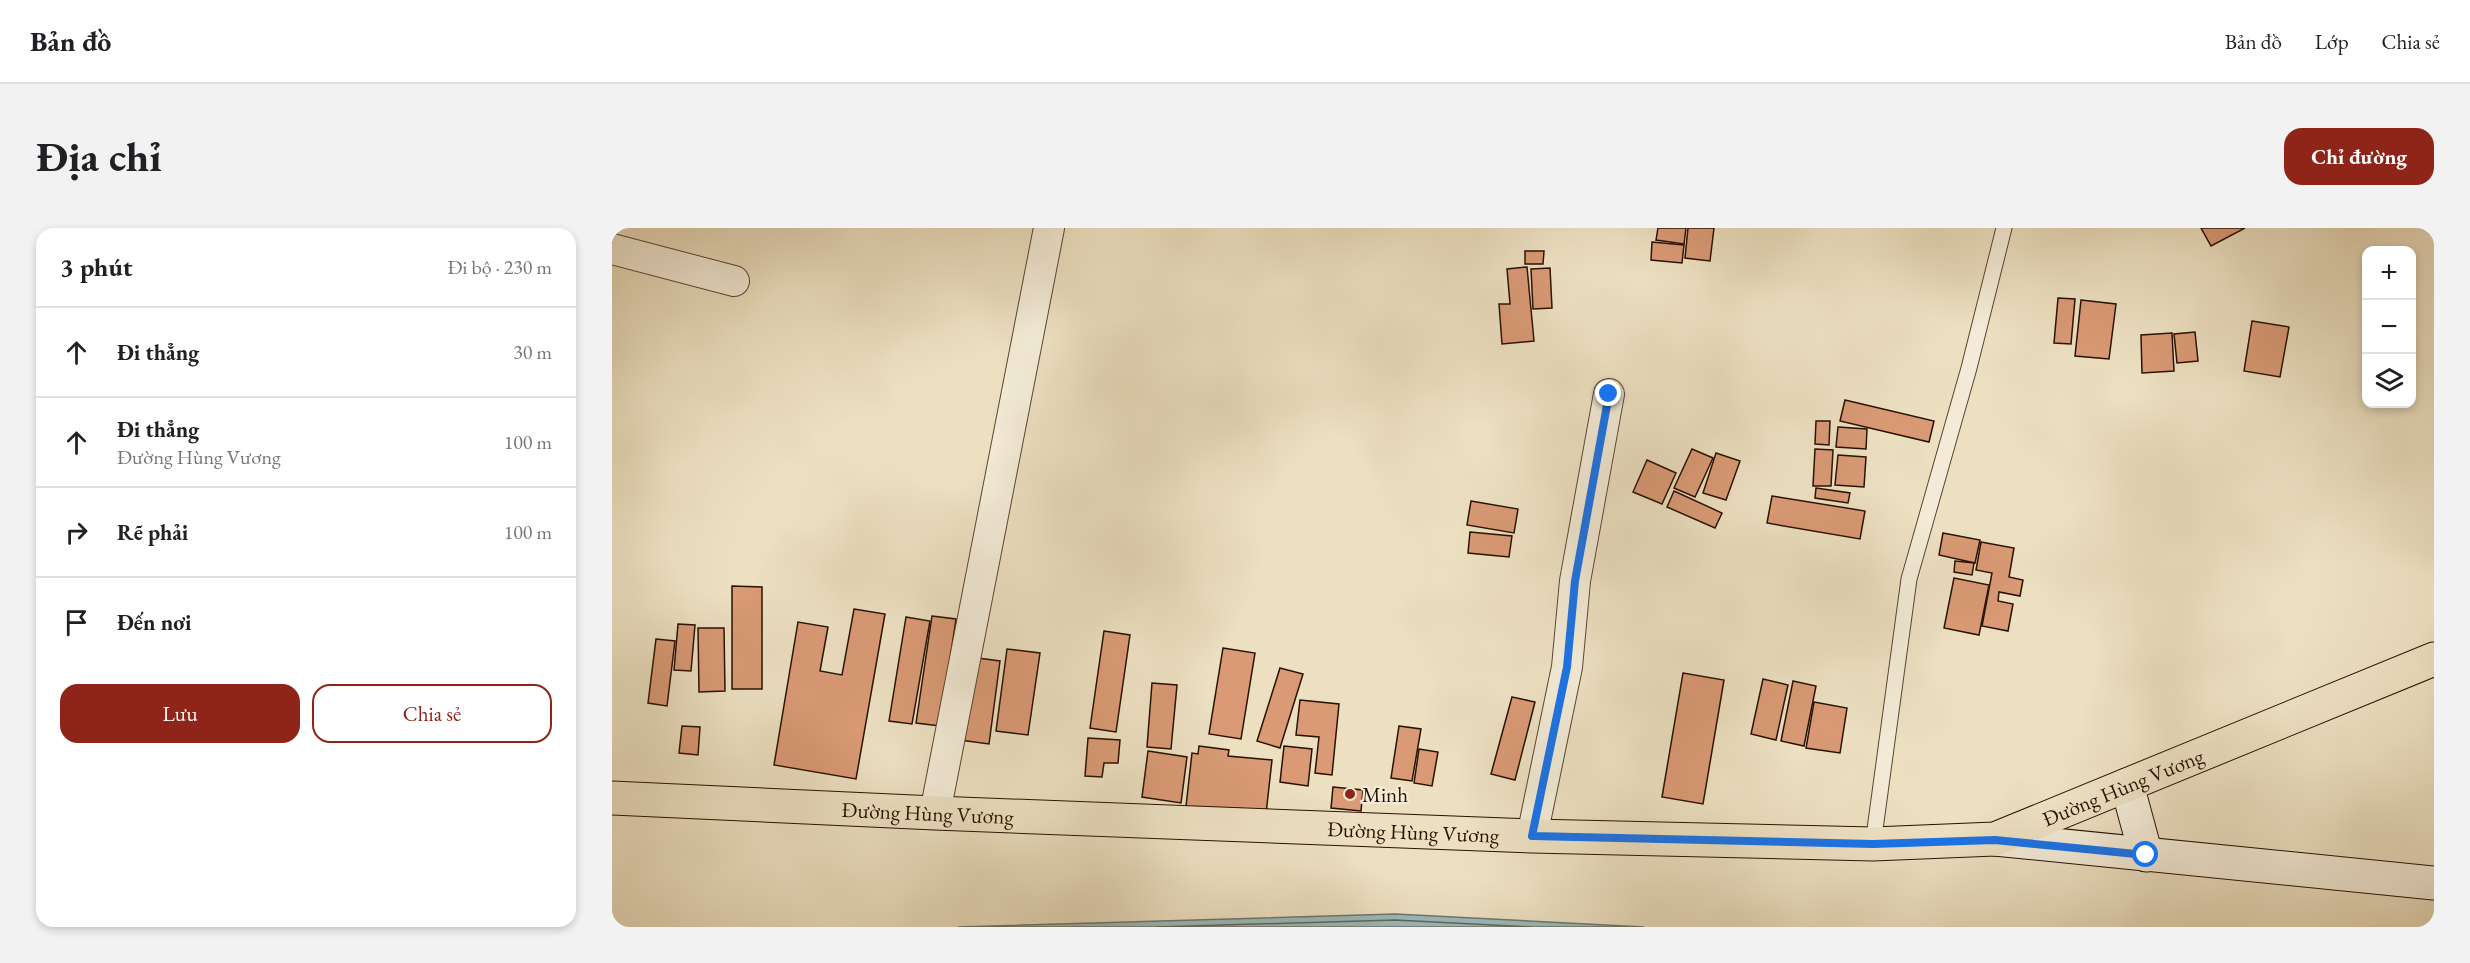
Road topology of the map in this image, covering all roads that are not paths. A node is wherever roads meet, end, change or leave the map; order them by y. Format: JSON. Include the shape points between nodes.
{"nodes":[{"id":1,"x":1049,"y":228,"type":"edge"},
{"id":2,"x":2004,"y":228,"type":"edge"},
{"id":3,"x":612,"y":249,"type":"edge"},
{"id":4,"x":734,"y":281,"type":"dead end"},
{"id":5,"x":1609,"y":394,"type":"dead end"},
{"id":6,"x":2434,"y":659,"type":"edge"},
{"id":7,"x":2127,"y":785,"type":"junction"},
{"id":8,"x":612,"y":798,"type":"edge"},
{"id":9,"x":935,"y":813,"type":"junction"},
{"id":10,"x":1532,"y":836,"type":"junction"},
{"id":11,"x":1995,"y":840,"type":"junction"},
{"id":12,"x":1873,"y":844,"type":"junction"},
{"id":13,"x":2146,"y":855,"type":"junction"},
{"id":14,"x":2434,"y":883,"type":"edge"}],
"edges":[{"from":1,"to":9,"type":"street"},
{"from":2,"to":12,"type":"lane","via":[[1909,579]]},
{"from":3,"to":4,"type":"street"},
{"from":5,"to":10,"type":"street","via":[[1575,581],[1567,667]]},
{"from":6,"to":7,"type":"main road","name":"Đường Hùng Vương"},
{"from":7,"to":11,"type":"main road","name":"Đường Hùng Vương"},
{"from":7,"to":13,"type":"street"},
{"from":8,"to":9,"type":"main road","name":"Đường Hùng Vương"},
{"from":9,"to":10,"type":"main road","name":"Đường Hùng Vương"},
{"from":10,"to":12,"type":"main road","name":"Đường Hùng Vương"},
{"from":11,"to":12,"type":"main road","name":"Đường Hùng Vương"},
{"from":11,"to":13,"type":"street"},
{"from":13,"to":14,"type":"street"}]}
